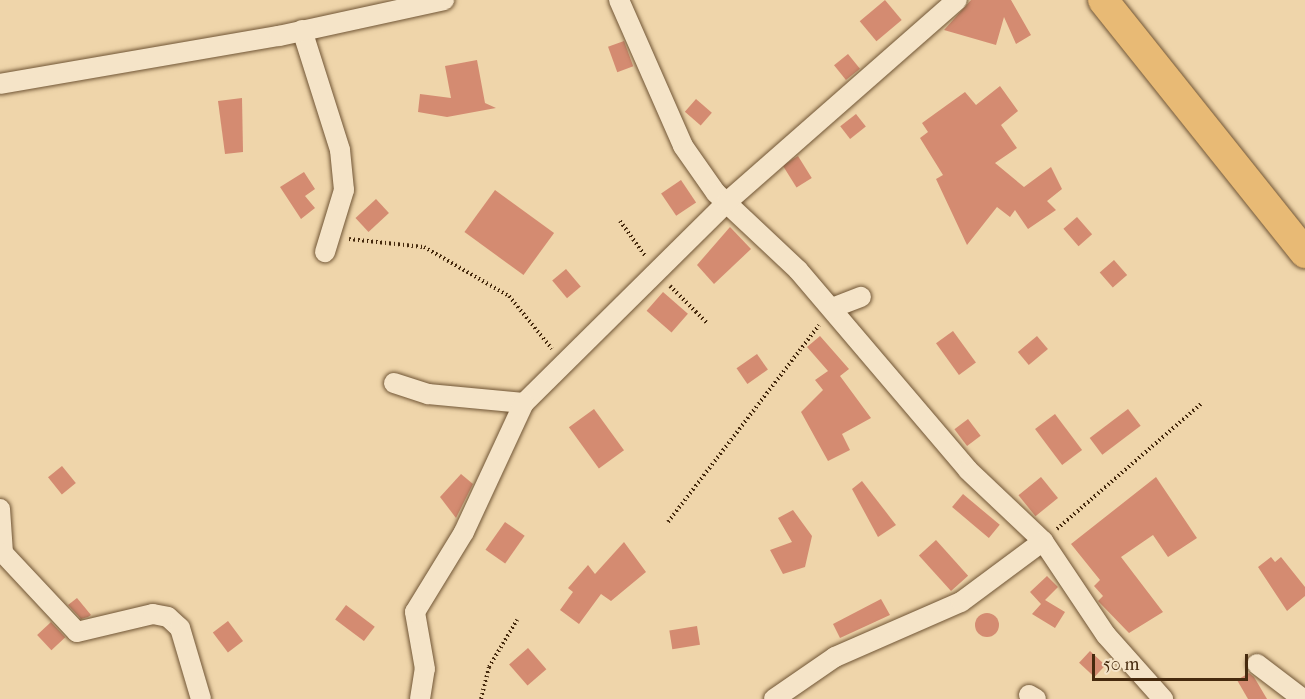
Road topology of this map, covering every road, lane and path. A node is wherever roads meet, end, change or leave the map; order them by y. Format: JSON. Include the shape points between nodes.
{"nodes":[{"id":1,"x":444,"y":0,"type":"edge"},
{"id":2,"x":619,"y":0,"type":"edge"},
{"id":3,"x":957,"y":0,"type":"edge"},
{"id":4,"x":1102,"y":1,"type":"edge"},
{"id":5,"x":302,"y":30,"type":"junction"},
{"id":6,"x":0,"y":84,"type":"edge"},
{"id":7,"x":727,"y":202,"type":"junction"},
{"id":8,"x":326,"y":252,"type":"joint"},
{"id":9,"x":1305,"y":253,"type":"edge"},
{"id":10,"x":861,"y":297,"type":"dead end"},
{"id":11,"x":832,"y":308,"type":"junction"},
{"id":12,"x":566,"y":366,"type":"junction"},
{"id":13,"x":394,"y":383,"type":"dead end"},
{"id":14,"x":524,"y":404,"type":"junction"},
{"id":15,"x":1201,"y":404,"type":"dead end"},
{"id":16,"x":0,"y":509,"type":"edge"},
{"id":17,"x":668,"y":522,"type":"dead end"},
{"id":18,"x":1043,"y":541,"type":"junction"},
{"id":19,"x":517,"y":620,"type":"dead end"},
{"id":20,"x":1257,"y":664,"type":"dead end"},
{"id":21,"x":201,"y":699,"type":"edge"},
{"id":22,"x":420,"y":699,"type":"edge"},
{"id":23,"x":481,"y":699,"type":"edge"},
{"id":24,"x":774,"y":699,"type":"edge"},
{"id":25,"x":1163,"y":699,"type":"edge"},
{"id":26,"x":1303,"y":699,"type":"edge"}],
"edges":[{"from":1,"to":5,"type":"street"},
{"from":2,"to":7,"type":"street","via":[[683,146]]},
{"from":3,"to":7,"type":"street"},
{"from":4,"to":9,"type":"highway"},
{"from":5,"to":6,"type":"street"},
{"from":5,"to":8,"type":"street","via":[[340,150],[344,189]]},
{"from":7,"to":11,"type":"street"},
{"from":7,"to":12,"type":"street"},
{"from":8,"to":12,"type":"path","via":[[347,238],[424,247],[509,296]]},
{"from":10,"to":11,"type":"street"},
{"from":11,"to":17,"type":"path"},
{"from":11,"to":18,"type":"street","via":[[968,470]]},
{"from":12,"to":14,"type":"street"},
{"from":13,"to":14,"type":"street","via":[[428,394]]},
{"from":14,"to":22,"type":"street","via":[[464,532],[415,612],[425,669]]},
{"from":15,"to":18,"type":"path"},
{"from":16,"to":21,"type":"street","via":[[3,553],[77,632],[153,614],[168,617],[180,628]]},
{"from":18,"to":24,"type":"street","via":[[961,602],[835,657]]},
{"from":18,"to":25,"type":"street","via":[[1106,635]]},
{"from":19,"to":23,"type":"path","via":[[489,667]]},
{"from":20,"to":26,"type":"street"}]}
